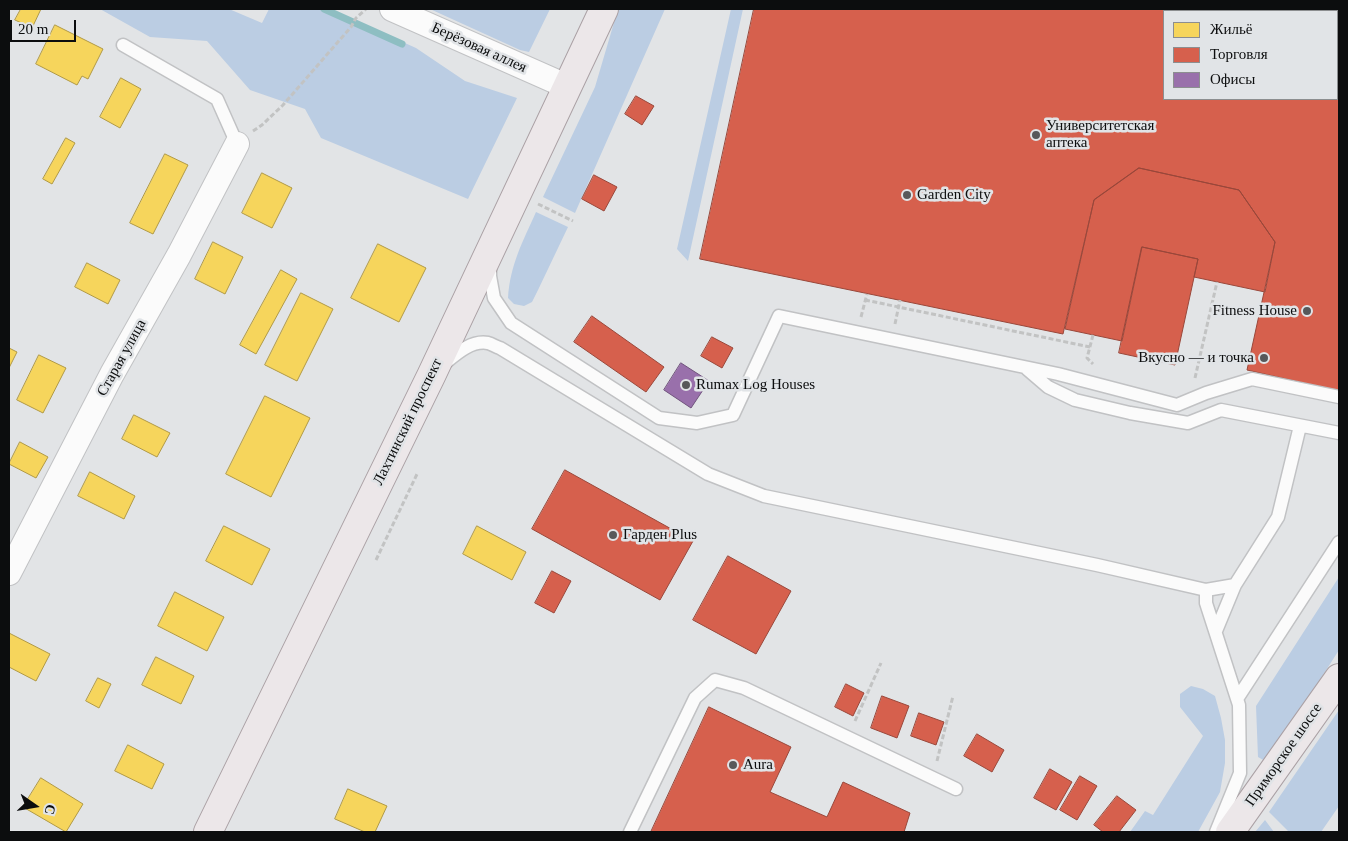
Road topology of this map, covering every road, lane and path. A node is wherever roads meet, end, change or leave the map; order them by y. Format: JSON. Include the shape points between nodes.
{"nodes":[{"id":1,"x":366,"y":9,"type":"edge"},
{"id":2,"x":392,"y":9,"type":"edge"},
{"id":3,"x":604,"y":9,"type":"edge"},
{"id":4,"x":123,"y":45,"type":"dead end"},
{"id":5,"x":566,"y":86,"type":"junction"},
{"id":6,"x":245,"y":137,"type":"junction"},
{"id":7,"x":537,"y":204,"type":"dead end"},
{"id":8,"x":573,"y":221,"type":"dead end"},
{"id":9,"x":491,"y":250,"type":"junction"},
{"id":10,"x":1217,"y":282,"type":"dead end"},
{"id":11,"x":867,"y":294,"type":"dead end"},
{"id":12,"x":865,"y":300,"type":"junction"},
{"id":13,"x":900,"y":300,"type":"dead end"},
{"id":14,"x":898,"y":307,"type":"junction"},
{"id":15,"x":858,"y":332,"type":"junction"},
{"id":16,"x":1092,"y":335,"type":"dead end"},
{"id":17,"x":892,"y":340,"type":"junction"},
{"id":18,"x":1090,"y":347,"type":"junction"},
{"id":19,"x":1093,"y":365,"type":"dead end"},
{"id":20,"x":1025,"y":367,"type":"junction"},
{"id":21,"x":431,"y":376,"type":"junction"},
{"id":22,"x":1194,"y":381,"type":"dead end"},
{"id":23,"x":1339,"y":397,"type":"edge"},
{"id":24,"x":1300,"y":426,"type":"junction"},
{"id":25,"x":1339,"y":433,"type":"edge"},
{"id":26,"x":418,"y":472,"type":"dead end"},
{"id":27,"x":1339,"y":542,"type":"edge"},
{"id":28,"x":376,"y":560,"type":"dead end"},
{"id":29,"x":9,"y":573,"type":"edge"},
{"id":30,"x":1235,"y":585,"type":"junction"},
{"id":31,"x":1206,"y":590,"type":"junction"},
{"id":32,"x":1216,"y":631,"type":"junction"},
{"id":33,"x":882,"y":662,"type":"dead end"},
{"id":34,"x":1339,"y":678,"type":"edge"},
{"id":35,"x":953,"y":696,"type":"dead end"},
{"id":36,"x":1237,"y":698,"type":"junction"},
{"id":37,"x":847,"y":738,"type":"junction"},
{"id":38,"x":932,"y":778,"type":"junction"},
{"id":39,"x":956,"y":789,"type":"dead end"},
{"id":40,"x":208,"y":832,"type":"edge"},
{"id":41,"x":630,"y":832,"type":"edge"},
{"id":42,"x":1216,"y":832,"type":"edge"},
{"id":43,"x":1230,"y":832,"type":"edge"}],
"edges":[{"from":1,"to":6,"type":"path","via":[[283,105]]},
{"from":2,"to":5,"type":"street","name":"Берёзовая аллея"},
{"from":3,"to":5,"type":"main road","name":"Лахтинский проспект"},
{"from":4,"to":6,"type":"lane","via":[[217,99]]},
{"from":5,"to":9,"type":"main road","name":"Лахтинский проспект"},
{"from":6,"to":29,"type":"street","name":"Старая улица","via":[[112,374]]},
{"from":7,"to":8,"type":"path"},
{"from":9,"to":15,"type":"lane","via":[[490,276],[494,298],[511,323],[659,418],[697,423],[733,415],[779,316]]},
{"from":9,"to":21,"type":"main road","name":"Лахтинский проспект"},
{"from":10,"to":22,"type":"path"},
{"from":11,"to":12,"type":"path"},
{"from":12,"to":14,"type":"path"},
{"from":12,"to":15,"type":"path"},
{"from":13,"to":14,"type":"path"},
{"from":14,"to":17,"type":"path"},
{"from":14,"to":18,"type":"path"},
{"from":15,"to":17,"type":"lane"},
{"from":16,"to":18,"type":"path"},
{"from":17,"to":20,"type":"lane"},
{"from":18,"to":19,"type":"path","via":[[1088,358]]},
{"from":20,"to":23,"type":"lane","via":[[1177,405],[1252,378]]},
{"from":20,"to":24,"type":"lane","via":[[1048,387],[1075,400],[1130,413],[1188,423],[1221,410]]},
{"from":21,"to":31,"type":"lane","via":[[472,344],[488,343],[708,474],[764,496]]},
{"from":21,"to":40,"type":"main road","name":"Лахтинский проспект"},
{"from":24,"to":25,"type":"lane"},
{"from":24,"to":30,"type":"lane","via":[[1278,517]]},
{"from":26,"to":28,"type":"path"},
{"from":27,"to":36,"type":"lane"},
{"from":30,"to":31,"type":"lane"},
{"from":30,"to":32,"type":"lane"},
{"from":31,"to":32,"type":"lane","via":[[1206,602]]},
{"from":32,"to":36,"type":"lane"},
{"from":33,"to":37,"type":"path"},
{"from":34,"to":43,"type":"main road","name":"Приморское шоссе"},
{"from":35,"to":38,"type":"path"},
{"from":36,"to":42,"type":"lane","via":[[1240,773]]},
{"from":37,"to":38,"type":"lane"},
{"from":37,"to":41,"type":"lane","via":[[744,688],[715,680],[695,698]]},
{"from":38,"to":39,"type":"lane"}]}
